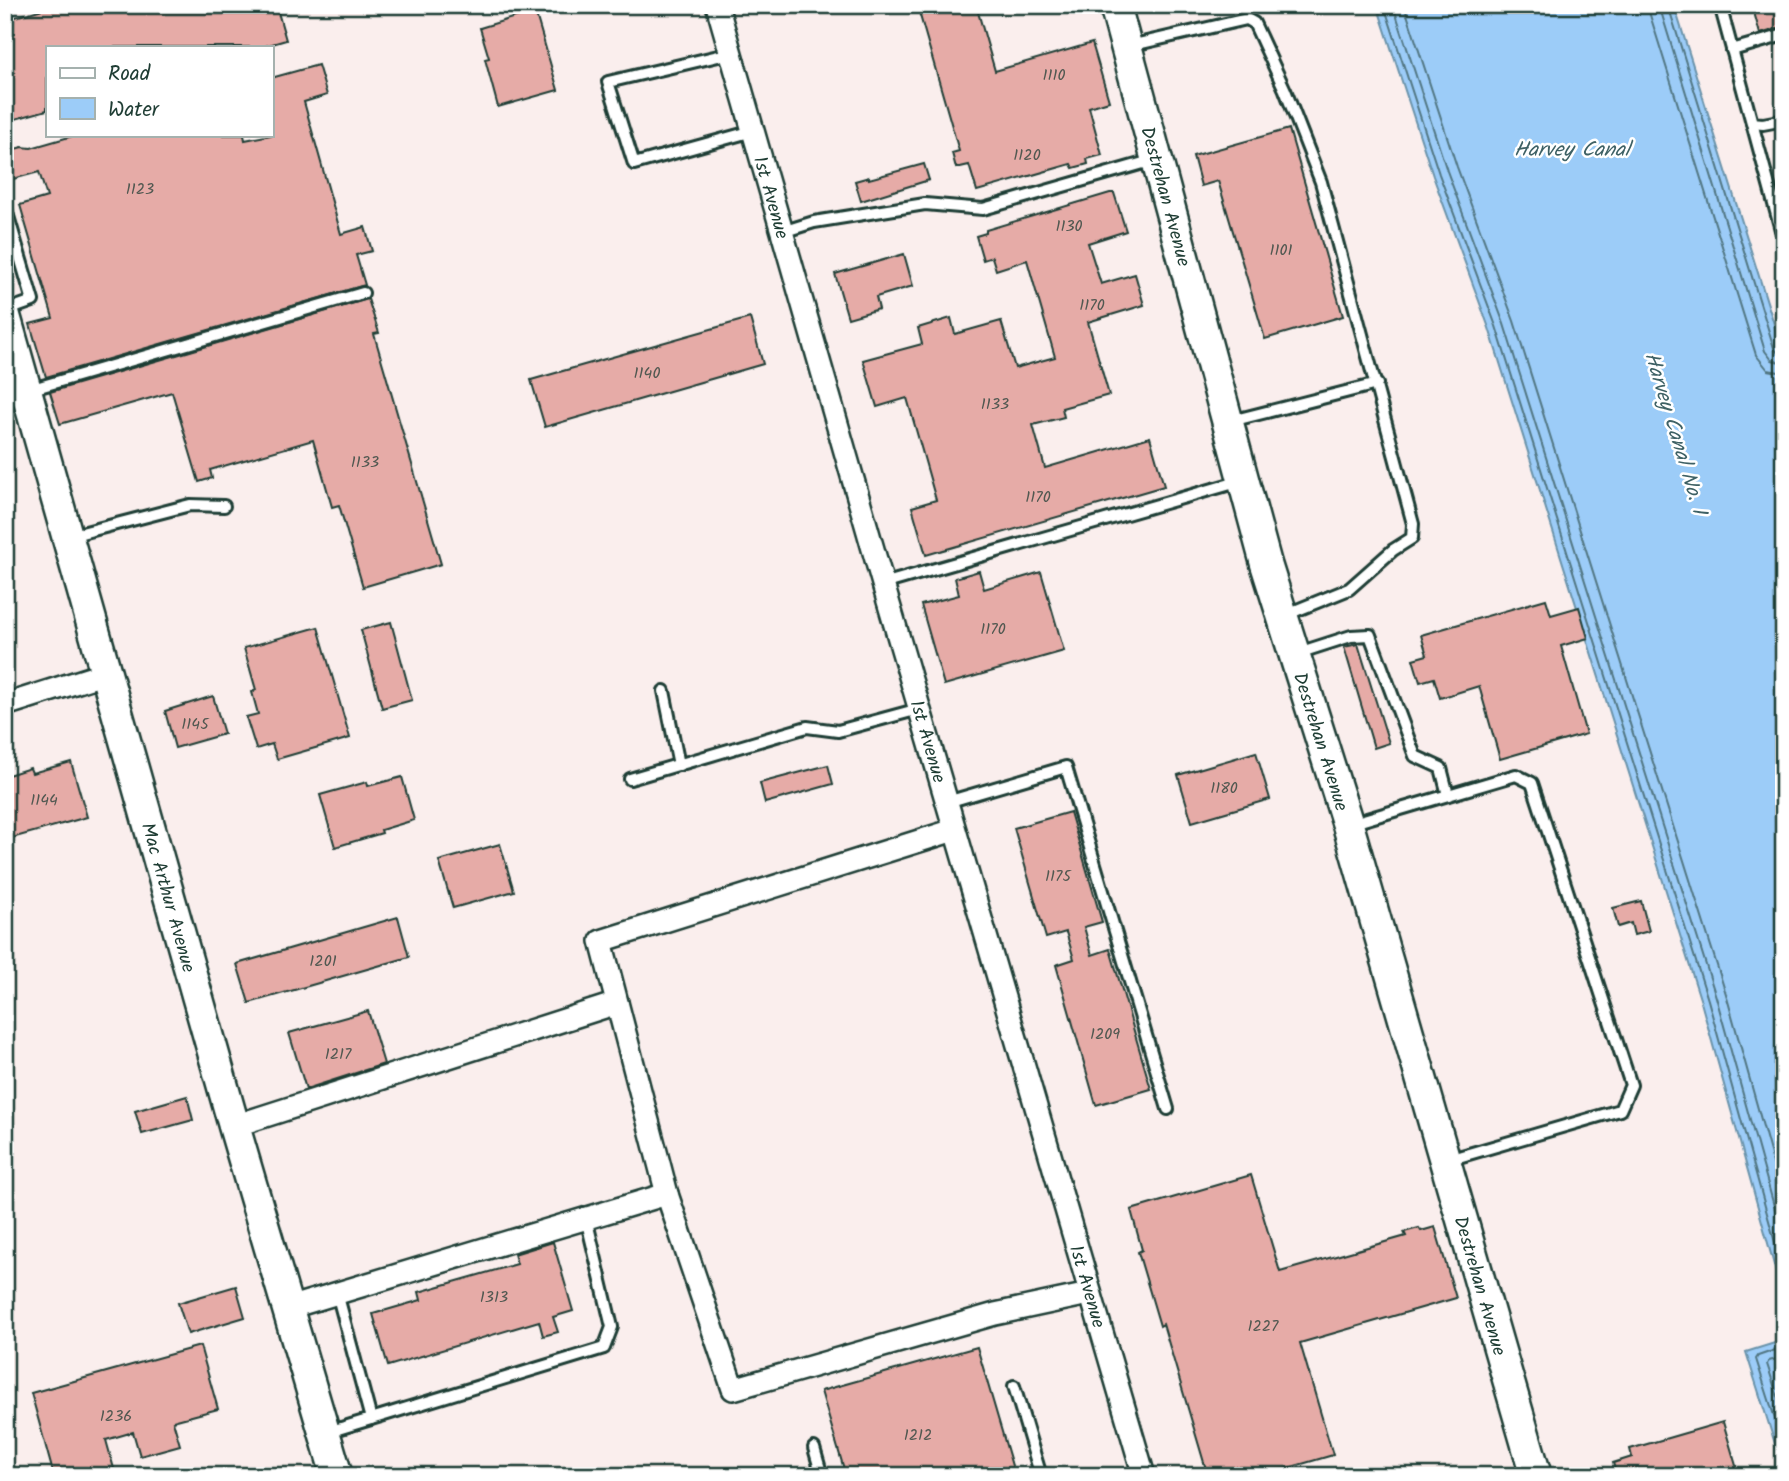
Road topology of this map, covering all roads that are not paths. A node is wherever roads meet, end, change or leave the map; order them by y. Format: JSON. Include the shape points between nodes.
{"nodes":[{"id":1,"x":717,"y":5,"type":"edge"},
{"id":2,"x":1115,"y":5,"type":"edge"},
{"id":3,"x":1720,"y":5,"type":"edge"},
{"id":4,"x":1784,"y":35,"type":"edge"},
{"id":5,"x":1126,"y":47,"type":"junction"},
{"id":6,"x":1732,"y":50,"type":"junction"},
{"id":7,"x":731,"y":52,"type":"junction"},
{"id":8,"x":1784,"y":120,"type":"edge"},
{"id":9,"x":1752,"y":123,"type":"junction"},
{"id":10,"x":753,"y":131,"type":"junction"},
{"id":11,"x":1157,"y":159,"type":"junction"},
{"id":12,"x":5,"y":206,"type":"edge"},
{"id":13,"x":1782,"y":230,"type":"dead end"},
{"id":14,"x":782,"y":232,"type":"junction"},
{"id":15,"x":363,"y":293,"type":"dead end"},
{"id":16,"x":5,"y":313,"type":"edge"},
{"id":17,"x":1377,"y":384,"type":"junction"},
{"id":18,"x":22,"y":389,"type":"junction"},
{"id":19,"x":1228,"y":422,"type":"junction"},
{"id":20,"x":1244,"y":480,"type":"junction"},
{"id":21,"x":224,"y":506,"type":"dead end"},
{"id":22,"x":67,"y":537,"type":"junction"},
{"id":23,"x":883,"y":584,"type":"junction"},
{"id":24,"x":1283,"y":615,"type":"junction"},
{"id":25,"x":1295,"y":654,"type":"junction"},
{"id":26,"x":106,"y":673,"type":"junction"},
{"id":27,"x":664,"y":691,"type":"dead end"},
{"id":28,"x":5,"y":705,"type":"edge"},
{"id":29,"x":919,"y":709,"type":"junction"},
{"id":30,"x":679,"y":765,"type":"junction"},
{"id":31,"x":630,"y":779,"type":"dead end"},
{"id":32,"x":1448,"y":795,"type":"junction"},
{"id":33,"x":947,"y":802,"type":"junction"},
{"id":34,"x":1348,"y":825,"type":"junction"},
{"id":35,"x":954,"y":830,"type":"junction"},
{"id":36,"x":617,"y":1003,"type":"junction"},
{"id":37,"x":1168,"y":1109,"type":"dead end"},
{"id":38,"x":234,"y":1126,"type":"junction"},
{"id":39,"x":1445,"y":1161,"type":"junction"},
{"id":40,"x":667,"y":1194,"type":"junction"},
{"id":41,"x":586,"y":1218,"type":"junction"},
{"id":42,"x":337,"y":1293,"type":"junction"},
{"id":43,"x":1089,"y":1294,"type":"junction"},
{"id":44,"x":288,"y":1308,"type":"junction"},
{"id":45,"x":1014,"y":1386,"type":"dead end"},
{"id":46,"x":371,"y":1419,"type":"junction"},
{"id":47,"x":324,"y":1433,"type":"junction"},
{"id":48,"x":814,"y":1448,"type":"dead end"},
{"id":49,"x":337,"y":1476,"type":"edge"},
{"id":50,"x":822,"y":1476,"type":"edge"},
{"id":51,"x":1041,"y":1476,"type":"edge"},
{"id":52,"x":1144,"y":1476,"type":"edge"},
{"id":53,"x":1536,"y":1476,"type":"edge"}],
"edges":[{"from":1,"to":7,"type":"street","name":"1st Avenue"},
{"from":2,"to":5,"type":"main road","name":"Destrehan Avenue"},
{"from":3,"to":6,"type":"lane"},
{"from":4,"to":6,"type":"lane"},
{"from":5,"to":11,"type":"main road","name":"Destrehan Avenue"},
{"from":5,"to":17,"type":"lane","via":[[1247,19],[1254,23],[1321,182]]},
{"from":6,"to":9,"type":"lane"},
{"from":7,"to":10,"type":"street","name":"1st Avenue"},
{"from":7,"to":10,"type":"lane","via":[[608,82],[634,164]]},
{"from":8,"to":9,"type":"lane"},
{"from":9,"to":13,"type":"lane"},
{"from":10,"to":14,"type":"street","name":"1st Avenue"},
{"from":11,"to":14,"type":"lane","via":[[983,209],[925,204],[814,222]]},
{"from":11,"to":19,"type":"main road","name":"Destrehan Avenue"},
{"from":12,"to":16,"type":"lane","via":[[33,301]]},
{"from":14,"to":23,"type":"street","name":"1st Avenue"},
{"from":15,"to":18,"type":"lane"},
{"from":16,"to":18,"type":"main road","name":"Mac Arthur Avenue"},
{"from":17,"to":19,"type":"lane"},
{"from":17,"to":24,"type":"lane","via":[[1413,524],[1412,538],[1349,589]]},
{"from":18,"to":22,"type":"main road","name":"Mac Arthur Avenue"},
{"from":19,"to":20,"type":"main road","name":"Destrehan Avenue"},
{"from":20,"to":23,"type":"lane"},
{"from":20,"to":24,"type":"main road","name":"Destrehan Avenue"},
{"from":21,"to":22,"type":"lane","via":[[190,505]]},
{"from":22,"to":26,"type":"main road","name":"Mac Arthur Avenue"},
{"from":23,"to":29,"type":"street","name":"1st Avenue"},
{"from":24,"to":25,"type":"main road","name":"Destrehan Avenue"},
{"from":25,"to":32,"type":"lane","via":[[1351,636],[1370,635],[1415,756],[1441,768]]},
{"from":25,"to":34,"type":"main road","name":"Destrehan Avenue"},
{"from":26,"to":28,"type":"street"},
{"from":26,"to":38,"type":"main road","name":"Mac Arthur Avenue"},
{"from":27,"to":30,"type":"lane"},
{"from":29,"to":30,"type":"lane","via":[[838,731],[807,727]]},
{"from":29,"to":33,"type":"street","name":"1st Avenue"},
{"from":30,"to":31,"type":"lane"},
{"from":32,"to":34,"type":"lane"},
{"from":32,"to":39,"type":"lane","via":[[1516,775],[1532,783],[1631,1085],[1620,1110]]},
{"from":33,"to":35,"type":"street","name":"1st Avenue"},
{"from":33,"to":37,"type":"lane","via":[[1066,767]]},
{"from":34,"to":39,"type":"main road","name":"Destrehan Avenue"},
{"from":35,"to":36,"type":"street","via":[[601,941]]},
{"from":35,"to":43,"type":"street","name":"1st Avenue"},
{"from":36,"to":38,"type":"street"},
{"from":36,"to":40,"type":"street"},
{"from":38,"to":44,"type":"main road","name":"Mac Arthur Avenue"},
{"from":39,"to":53,"type":"main road","name":"Destrehan Avenue"},
{"from":40,"to":41,"type":"street"},
{"from":40,"to":43,"type":"street","via":[[733,1389],[995,1314]]},
{"from":41,"to":42,"type":"street"},
{"from":41,"to":46,"type":"lane","via":[[612,1327],[604,1348]]},
{"from":42,"to":44,"type":"street"},
{"from":42,"to":46,"type":"lane"},
{"from":43,"to":52,"type":"street","name":"1st Avenue"},
{"from":44,"to":47,"type":"main road","name":"Mac Arthur Avenue"},
{"from":45,"to":51,"type":"lane"},
{"from":46,"to":47,"type":"lane"},
{"from":47,"to":49,"type":"main road","name":"Mac Arthur Avenue"},
{"from":48,"to":50,"type":"lane"}]}
